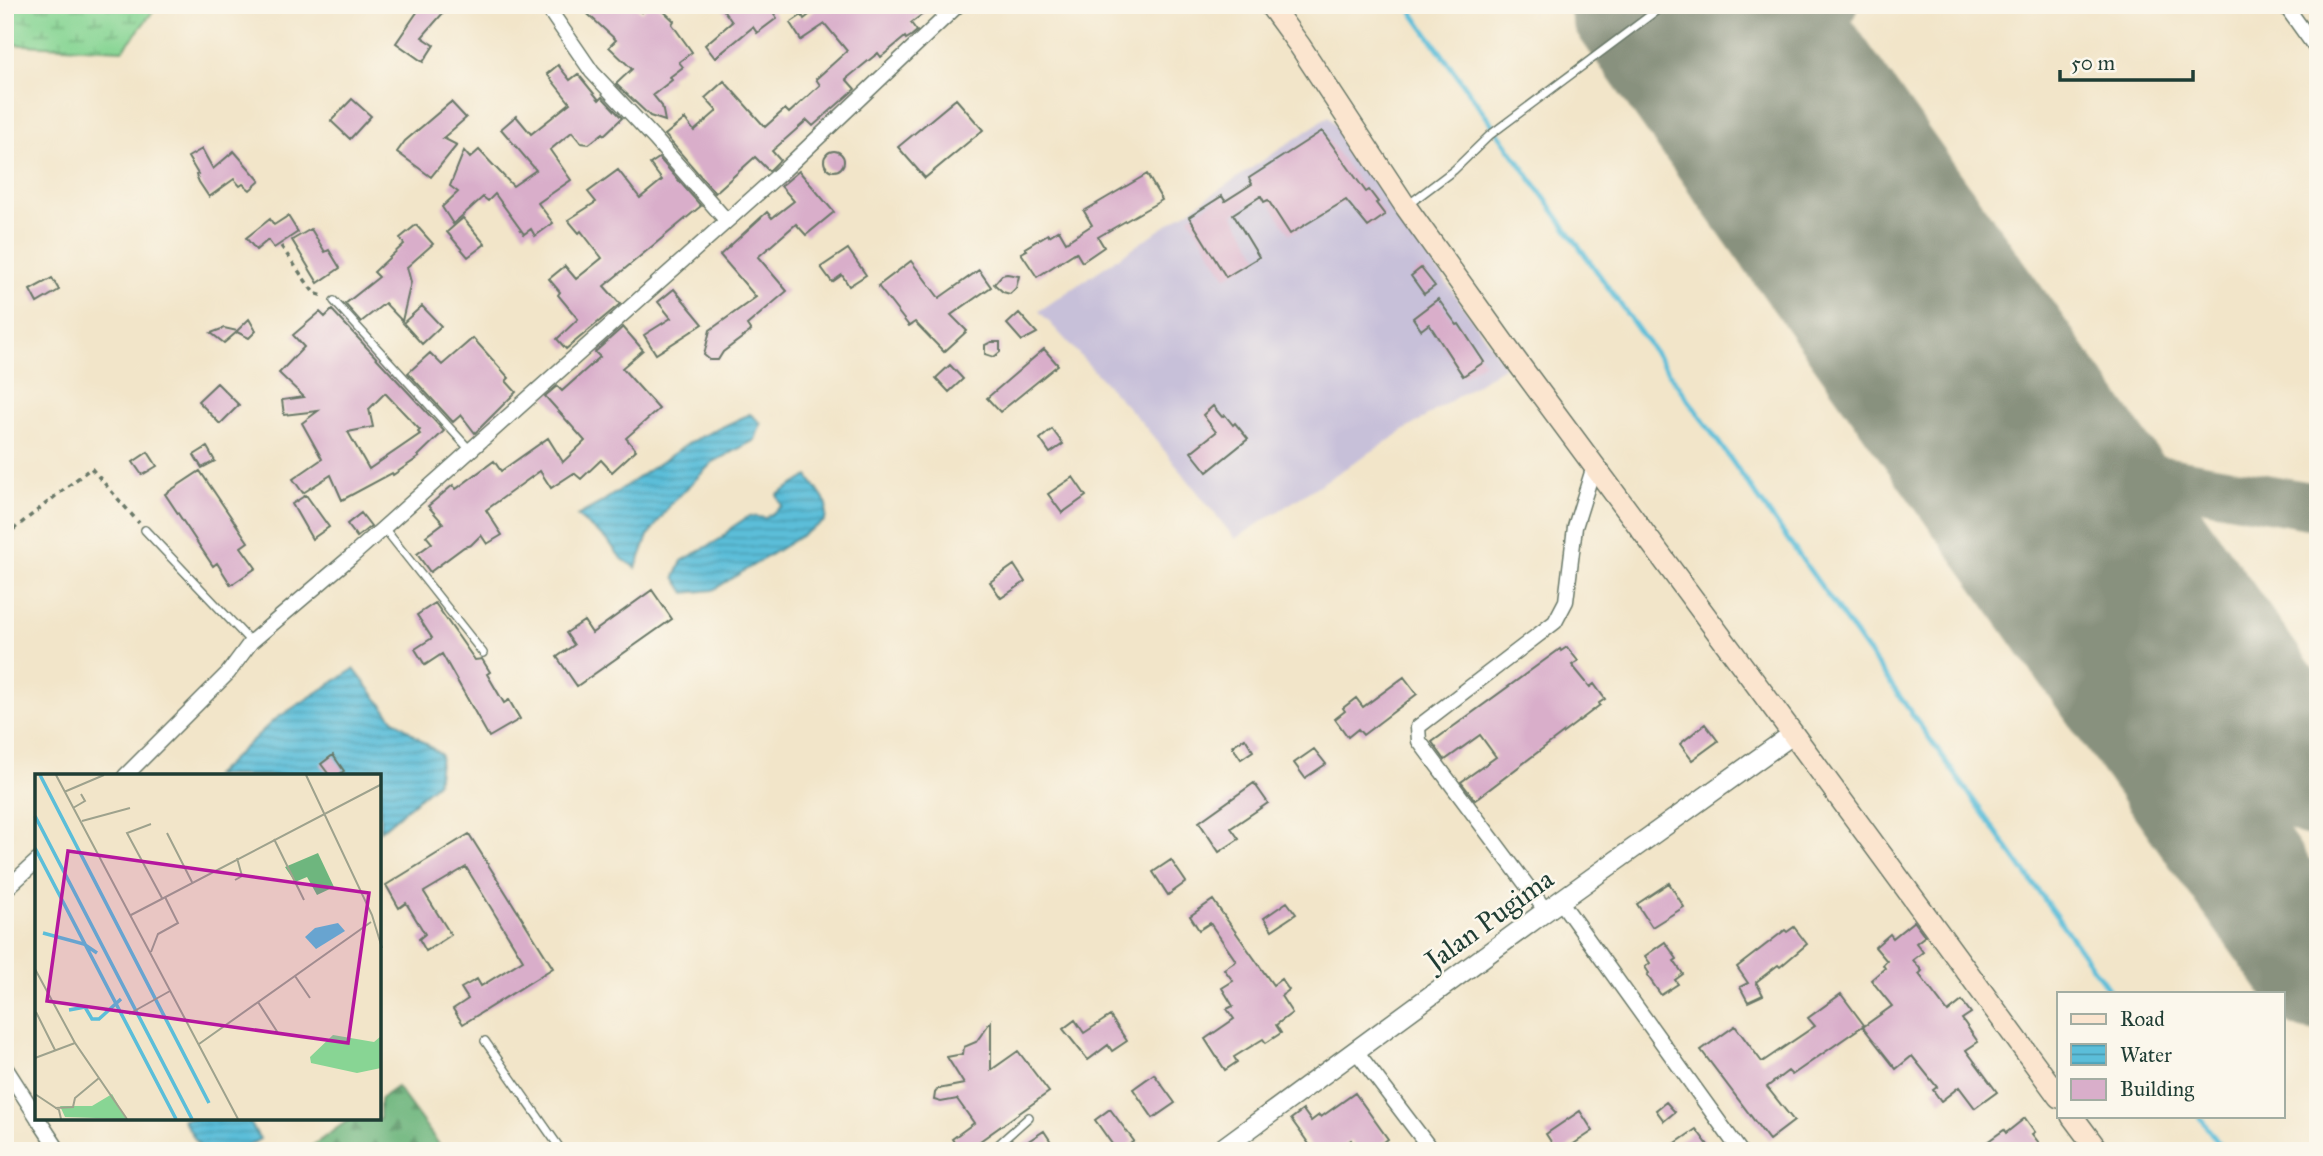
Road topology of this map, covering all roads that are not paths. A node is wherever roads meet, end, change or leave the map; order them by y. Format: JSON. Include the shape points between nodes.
{"nodes":[{"id":1,"x":546,"y":5,"type":"edge"},
{"id":2,"x":958,"y":5,"type":"edge"},
{"id":3,"x":1270,"y":5,"type":"edge"},
{"id":4,"x":1664,"y":5,"type":"edge"},
{"id":5,"x":2285,"y":5,"type":"edge"},
{"id":6,"x":2318,"y":51,"type":"edge"},
{"id":7,"x":1406,"y":207,"type":"junction"},
{"id":8,"x":726,"y":220,"type":"junction"},
{"id":9,"x":334,"y":301,"type":"road end"},
{"id":10,"x":471,"y":451,"type":"junction"},
{"id":11,"x":1594,"y":466,"type":"junction"},
{"id":12,"x":383,"y":528,"type":"junction"},
{"id":13,"x":145,"y":530,"type":"road end"},
{"id":14,"x":251,"y":642,"type":"junction"},
{"id":15,"x":483,"y":653,"type":"dead end"},
{"id":16,"x":1793,"y":734,"type":"junction"},
{"id":17,"x":127,"y":774,"type":"edge"},
{"id":18,"x":35,"y":863,"type":"edge"},
{"id":19,"x":5,"y":890,"type":"edge"},
{"id":20,"x":1553,"y":906,"type":"junction"},
{"id":21,"x":485,"y":1041,"type":"dead end"},
{"id":22,"x":1356,"y":1051,"type":"junction"},
{"id":23,"x":5,"y":1067,"type":"edge"},
{"id":24,"x":2057,"y":1094,"type":"edge"},
{"id":25,"x":35,"y":1113,"type":"edge"},
{"id":26,"x":1029,"y":1117,"type":"dead end"},
{"id":27,"x":2073,"y":1118,"type":"edge"},
{"id":28,"x":40,"y":1121,"type":"edge"},
{"id":29,"x":59,"y":1151,"type":"edge"},
{"id":30,"x":562,"y":1151,"type":"edge"},
{"id":31,"x":991,"y":1151,"type":"edge"},
{"id":32,"x":1219,"y":1151,"type":"edge"},
{"id":33,"x":1432,"y":1151,"type":"edge"},
{"id":34,"x":1740,"y":1151,"type":"edge"},
{"id":35,"x":2098,"y":1151,"type":"edge"}],
"edges":[{"from":1,"to":8,"type":"street","via":[[592,72]]},
{"from":2,"to":8,"type":"street"},
{"from":3,"to":7,"type":"main road"},
{"from":4,"to":7,"type":"lane","via":[[1490,135]]},
{"from":5,"to":6,"type":"street"},
{"from":7,"to":11,"type":"main road"},
{"from":8,"to":10,"type":"street"},
{"from":9,"to":10,"type":"lane"},
{"from":10,"to":12,"type":"street"},
{"from":11,"to":16,"type":"main road"},
{"from":11,"to":20,"type":"street","via":[[1575,527],[1566,601],[1555,622],[1418,727],[1419,741],[1434,763]]},
{"from":12,"to":14,"type":"street"},
{"from":12,"to":15,"type":"lane"},
{"from":13,"to":14,"type":"lane"},
{"from":14,"to":17,"type":"street","via":[[228,673]]},
{"from":16,"to":20,"type":"street","name":"Jalan Pugima"},
{"from":16,"to":24,"type":"main road"},
{"from":18,"to":19,"type":"street"},
{"from":20,"to":22,"type":"street","name":"Jalan Pugima"},
{"from":20,"to":34,"type":"street"},
{"from":21,"to":30,"type":"lane"},
{"from":22,"to":32,"type":"street","name":"Jalan Pugima"},
{"from":22,"to":33,"type":"street"},
{"from":23,"to":25,"type":"street"},
{"from":26,"to":31,"type":"lane"},
{"from":27,"to":35,"type":"main road"},
{"from":28,"to":29,"type":"street"}]}
